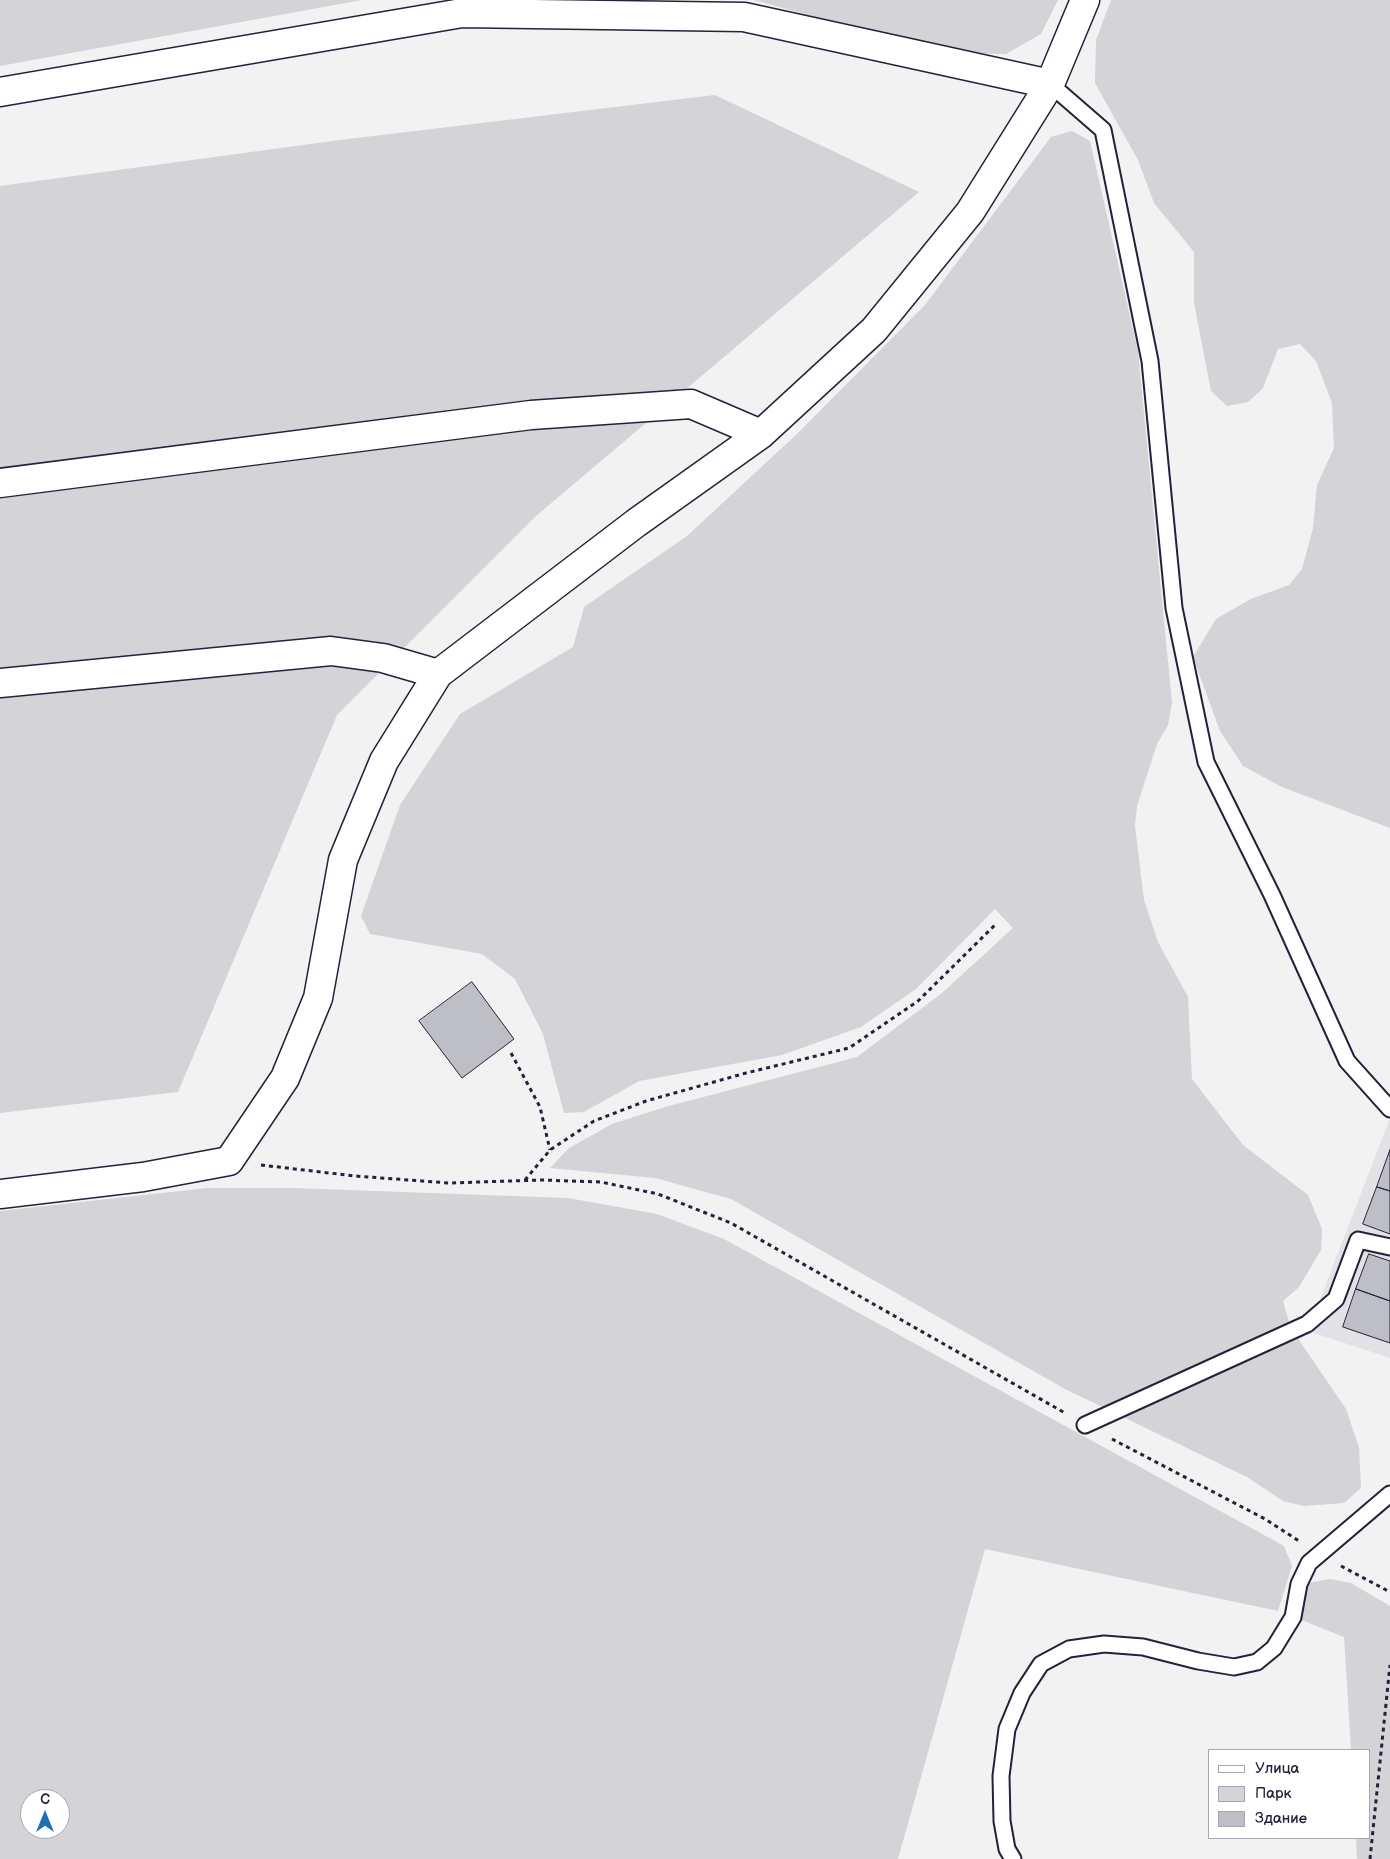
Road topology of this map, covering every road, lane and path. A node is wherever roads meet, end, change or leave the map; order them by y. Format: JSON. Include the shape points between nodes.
{"nodes":[{"id":1,"x":1085,"y":0,"type":"edge"},
{"id":2,"x":1050,"y":84,"type":"junction"},
{"id":3,"x":0,"y":92,"type":"edge"},
{"id":4,"x":761,"y":434,"type":"junction"},
{"id":5,"x":0,"y":483,"type":"edge"},
{"id":6,"x":438,"y":674,"type":"junction"},
{"id":7,"x":0,"y":684,"type":"edge"},
{"id":8,"x":995,"y":926,"type":"dead end"},
{"id":9,"x":511,"y":1053,"type":"dead end"},
{"id":10,"x":1390,"y":1109,"type":"edge"},
{"id":11,"x":550,"y":1150,"type":"junction"},
{"id":12,"x":228,"y":1161,"type":"junction"},
{"id":13,"x":524,"y":1180,"type":"junction"},
{"id":14,"x":0,"y":1194,"type":"edge"},
{"id":15,"x":1390,"y":1247,"type":"edge"},
{"id":16,"x":1085,"y":1425,"type":"junction"},
{"id":17,"x":1390,"y":1494,"type":"edge"},
{"id":18,"x":1319,"y":1553,"type":"junction"},
{"id":19,"x":1390,"y":1592,"type":"edge"},
{"id":20,"x":1390,"y":1665,"type":"edge"},
{"id":21,"x":1013,"y":1859,"type":"edge"},
{"id":22,"x":1370,"y":1859,"type":"edge"}],
"edges":[{"from":1,"to":2,"type":"street"},
{"from":2,"to":3,"type":"street","via":[[744,17],[462,13]]},
{"from":2,"to":4,"type":"street","via":[[970,212],[874,330]]},
{"from":2,"to":10,"type":"lane","via":[[1103,130],[1150,361],[1174,608],[1206,762],[1272,896],[1347,1061]]},
{"from":4,"to":5,"type":"street","via":[[691,404],[531,415]]},
{"from":4,"to":6,"type":"street","via":[[636,523]]},
{"from":6,"to":7,"type":"street","via":[[382,658],[331,651]]},
{"from":6,"to":12,"type":"street","via":[[384,761],[343,860],[318,998],[286,1078]]},
{"from":8,"to":11,"type":"path","via":[[918,1001],[849,1048],[646,1101],[594,1121]]},
{"from":9,"to":11,"type":"path","via":[[540,1107]]},
{"from":11,"to":13,"type":"path"},
{"from":12,"to":13,"type":"path","via":[[449,1183]]},
{"from":12,"to":14,"type":"street","via":[[143,1177]]},
{"from":13,"to":16,"type":"path","via":[[601,1182],[658,1194],[731,1223]]},
{"from":15,"to":16,"type":"lane","via":[[1358,1240],[1336,1299],[1306,1324]]},
{"from":16,"to":18,"type":"path","via":[[1265,1519]]},
{"from":17,"to":18,"type":"lane"},
{"from":18,"to":19,"type":"path"},
{"from":18,"to":21,"type":"lane","via":[[1309,1563],[1299,1584],[1293,1617],[1274,1648],[1257,1662],[1234,1667],[1144,1647],[1104,1644],[1070,1649],[1041,1664],[1022,1694],[1007,1729],[1001,1776],[1002,1821],[1007,1849]]},
{"from":20,"to":22,"type":"path"}]}
